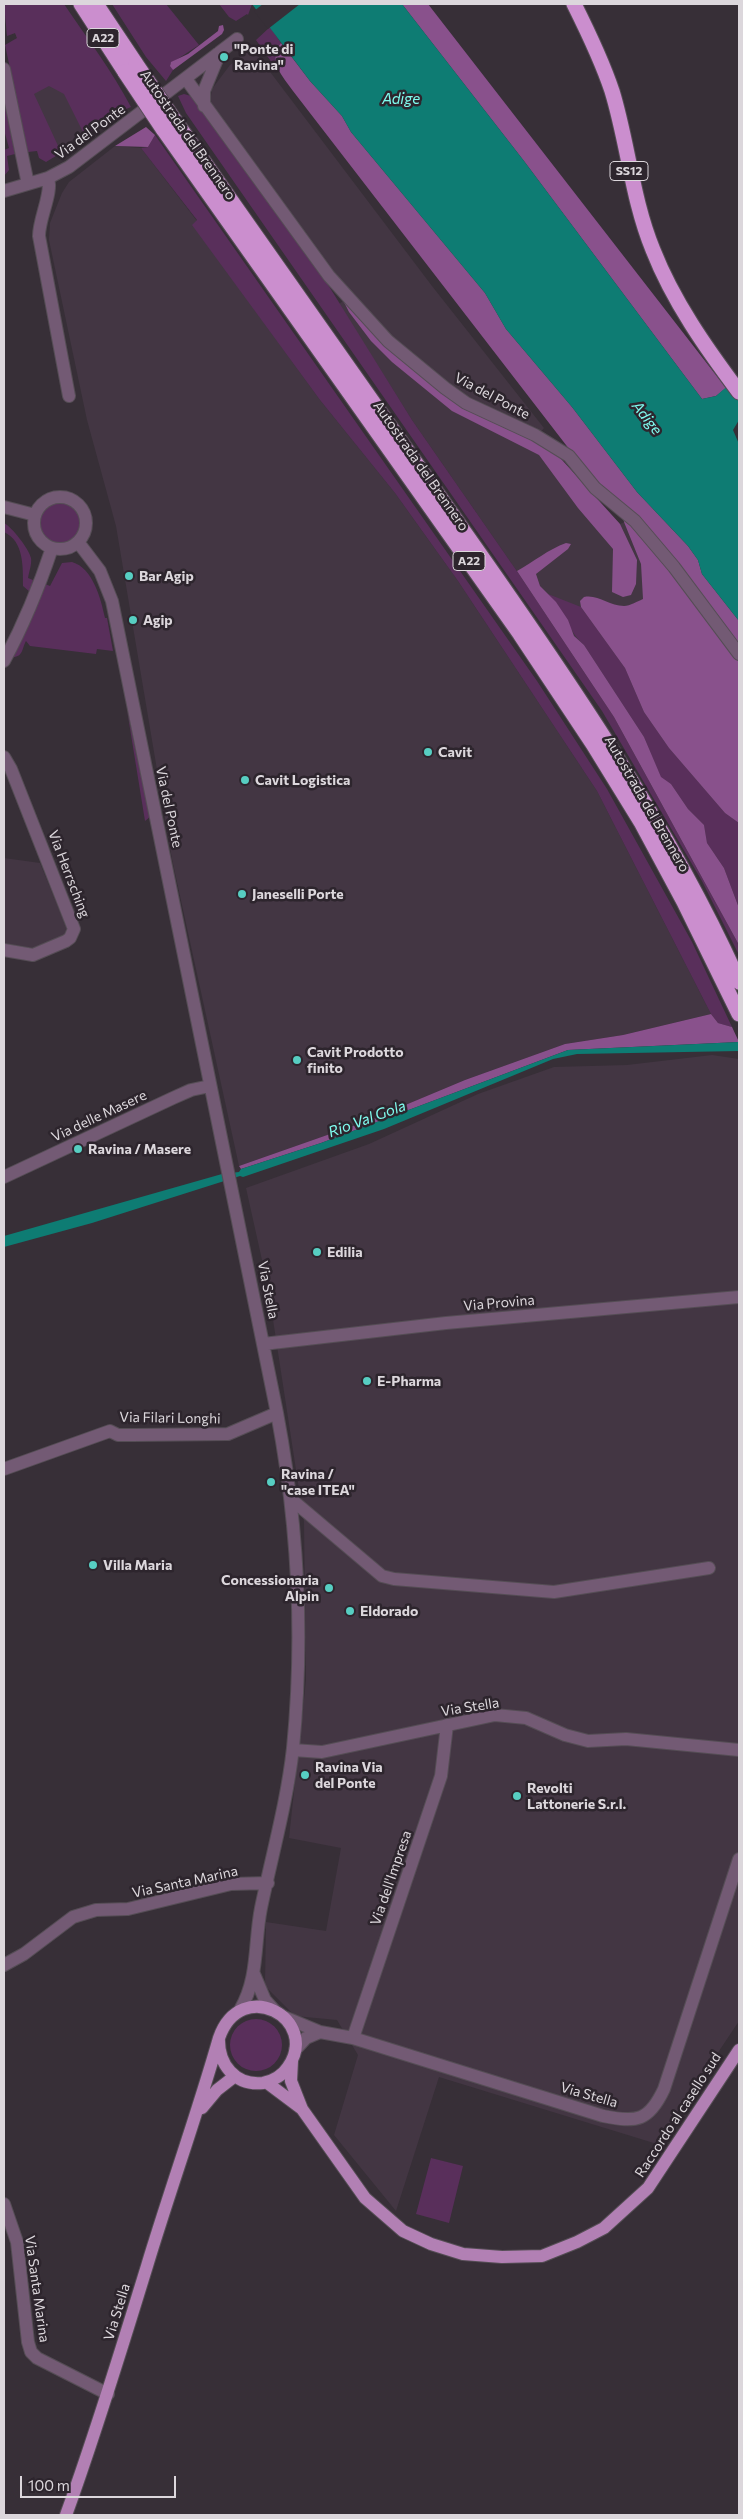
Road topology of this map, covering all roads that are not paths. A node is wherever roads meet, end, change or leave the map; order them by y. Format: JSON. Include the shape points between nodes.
{"nodes":[{"id":1,"x":81,"y":4,"type":"edge"},
{"id":2,"x":96,"y":4,"type":"edge"},
{"id":3,"x":574,"y":4,"type":"edge"},
{"id":4,"x":581,"y":4,"type":"edge"},
{"id":5,"x":237,"y":39,"type":"dead end"},
{"id":6,"x":220,"y":52,"type":"junction"},
{"id":7,"x":131,"y":68,"type":"junction"},
{"id":8,"x":4,"y":69,"type":"edge"},
{"id":9,"x":186,"y":79,"type":"junction"},
{"id":10,"x":204,"y":106,"type":"junction"},
{"id":11,"x":169,"y":125,"type":"junction"},
{"id":12,"x":48,"y":178,"type":"junction"},
{"id":13,"x":28,"y":184,"type":"junction"},
{"id":14,"x":4,"y":191,"type":"edge"},
{"id":15,"x":699,"y":330,"type":"junction"},
{"id":16,"x":734,"y":375,"type":"edge"},
{"id":17,"x":739,"y":392,"type":"edge"},
{"id":18,"x":69,"y":396,"type":"dead end"},
{"id":19,"x":4,"y":507,"type":"edge"},
{"id":20,"x":35,"y":516,"type":"junction"},
{"id":21,"x":78,"y":542,"type":"junction"},
{"id":22,"x":52,"y":548,"type":"junction"},
{"id":23,"x":4,"y":637,"type":"edge"},
{"id":24,"x":17,"y":637,"type":"junction"},
{"id":25,"x":739,"y":654,"type":"edge"},
{"id":26,"x":4,"y":661,"type":"edge"},
{"id":27,"x":4,"y":757,"type":"edge"},
{"id":28,"x":4,"y":950,"type":"edge"},
{"id":29,"x":739,"y":982,"type":"edge"},
{"id":30,"x":739,"y":1014,"type":"edge"},
{"id":31,"x":210,"y":1086,"type":"junction"},
{"id":32,"x":4,"y":1177,"type":"edge"},
{"id":33,"x":739,"y":1297,"type":"edge"},
{"id":34,"x":263,"y":1344,"type":"junction"},
{"id":35,"x":278,"y":1413,"type":"junction"},
{"id":36,"x":4,"y":1469,"type":"edge"},
{"id":37,"x":291,"y":1499,"type":"junction"},
{"id":38,"x":709,"y":1568,"type":"dead end"},
{"id":39,"x":447,"y":1725,"type":"junction"},
{"id":40,"x":292,"y":1750,"type":"junction"},
{"id":41,"x":739,"y":1750,"type":"edge"},
{"id":42,"x":739,"y":1859,"type":"edge"},
{"id":43,"x":268,"y":1883,"type":"junction"},
{"id":44,"x":4,"y":1965,"type":"edge"},
{"id":45,"x":254,"y":1974,"type":"junction"},
{"id":46,"x":240,"y":2010,"type":"junction"},
{"id":47,"x":280,"y":2014,"type":"junction"},
{"id":48,"x":320,"y":2032,"type":"junction"},
{"id":49,"x":219,"y":2038,"type":"junction"},
{"id":50,"x":353,"y":2038,"type":"junction"},
{"id":51,"x":739,"y":2050,"type":"edge"},
{"id":52,"x":294,"y":2056,"type":"junction"},
{"id":53,"x":235,"y":2076,"type":"junction"},
{"id":54,"x":266,"y":2082,"type":"junction"},
{"id":55,"x":302,"y":2109,"type":"junction"},
{"id":56,"x":197,"y":2117,"type":"junction"},
{"id":57,"x":4,"y":2204,"type":"edge"},
{"id":58,"x":108,"y":2394,"type":"junction"},
{"id":59,"x":66,"y":2515,"type":"edge"}],
"edges":[{"from":1,"to":7,"type":"highway","name":"Autostrada del Brennero","number":"A22"},
{"from":2,"to":7,"type":"highway","name":"Autostrada del Brennero","number":"A22"},
{"from":3,"to":15,"type":"highway","number":"SS12","via":[[611,90],[630,175],[653,250]]},
{"from":4,"to":15,"type":"highway","number":"SS12","via":[[604,51],[619,94],[637,173],[661,247]]},
{"from":5,"to":6,"type":"street","name":"Via del Ponte"},
{"from":6,"to":9,"type":"street","name":"Via del Ponte"},
{"from":6,"to":10,"type":"street","via":[[204,91]]},
{"from":7,"to":11,"type":"highway","name":"Autostrada del Brennero","number":"A22","bridge":true},
{"from":8,"to":13,"type":"street"},
{"from":9,"to":10,"type":"street","name":"Via del Ponte"},
{"from":9,"to":12,"type":"street","name":"Via del Ponte","via":[[86,156]]},
{"from":10,"to":25,"type":"street","name":"Via del Ponte","via":[[329,276],[388,341],[466,402],[535,435],[569,456],[595,488],[635,521],[674,566]]},
{"from":11,"to":29,"type":"highway","name":"Autostrada del Brennero","number":"A22","via":[[417,464],[594,721],[645,802],[696,894]]},
{"from":11,"to":30,"type":"highway","name":"Autostrada del Brennero","number":"A22","via":[[593,744],[680,894]]},
{"from":12,"to":13,"type":"street","name":"Via del Ponte"},
{"from":12,"to":18,"type":"street","via":[[50,185],[40,217],[39,236]]},
{"from":13,"to":14,"type":"street","name":"Via del Ponte"},
{"from":15,"to":16,"type":"highway","number":"SS12"},
{"from":16,"to":17,"type":"highway","number":"SS12"},
{"from":19,"to":20,"type":"street"},
{"from":20,"to":21,"type":"street","via":[[39,507],[54,497],[76,502],[86,521]]},
{"from":20,"to":22,"type":"street","via":[[38,536]]},
{"from":21,"to":22,"type":"street","via":[[62,549]]},
{"from":21,"to":31,"type":"street","name":"Via del Ponte","via":[[100,572],[112,601]]},
{"from":22,"to":24,"type":"street"},
{"from":23,"to":24,"type":"street"},
{"from":24,"to":26,"type":"street"},
{"from":27,"to":28,"type":"street","name":"Via Herrsching","via":[[74,929],[66,941],[33,955]]},
{"from":31,"to":32,"type":"street","name":"Via delle Masere","via":[[191,1090]]},
{"from":31,"to":34,"type":"street","name":"Via Stella"},
{"from":33,"to":34,"type":"street","name":"Via Provina","via":[[446,1323]]},
{"from":34,"to":35,"type":"street","name":"Via Stella"},
{"from":35,"to":36,"type":"street","name":"Via Filari Longhi","via":[[228,1434],[118,1435],[110,1431]]},
{"from":35,"to":37,"type":"street","name":"Via Stella"},
{"from":37,"to":38,"type":"street","via":[[382,1576],[394,1579],[554,1592]]},
{"from":37,"to":40,"type":"street","name":"Via Stella","via":[[299,1584],[298,1676]]},
{"from":39,"to":40,"type":"street","name":"Via Stella","via":[[322,1752]]},
{"from":39,"to":41,"type":"street","name":"Via Stella","via":[[495,1715],[526,1718],[588,1741],[626,1739]]},
{"from":39,"to":50,"type":"street","name":"Via dell'Impresa","via":[[441,1776]]},
{"from":40,"to":43,"type":"street","name":"Via Stella"},
{"from":42,"to":50,"type":"street","name":"Via Stella","via":[[664,2089],[655,2108],[638,2118],[624,2120],[604,2116]]},
{"from":43,"to":44,"type":"street","name":"Via Santa Marina","via":[[231,1884],[128,1910],[96,1910],[73,1917]]},
{"from":43,"to":45,"type":"street","name":"Via Stella","via":[[257,1934]]},
{"from":45,"to":46,"type":"street","name":"Via Stella","via":[[249,1995]]},
{"from":45,"to":47,"type":"street","name":"Via Stella","via":[[265,2000]]},
{"from":46,"to":47,"type":"main road","name":"Via Stella","via":[[264,2007]]},
{"from":46,"to":49,"type":"main road","name":"Via Stella","via":[[230,2017]]},
{"from":47,"to":48,"type":"street","name":"Via Stella"},
{"from":47,"to":52,"type":"main road","name":"Via Stella","via":[[293,2032]]},
{"from":48,"to":50,"type":"street","name":"Via Stella"},
{"from":48,"to":52,"type":"street","via":[[306,2038]]},
{"from":49,"to":53,"type":"main road","via":[[222,2060]]},
{"from":49,"to":56,"type":"main road","name":"Via Stella"},
{"from":51,"to":55,"type":"main road","name":"Raccordo al casello sud","via":[[648,2188],[604,2228],[542,2256],[463,2254],[430,2244],[404,2231],[365,2198]]},
{"from":52,"to":54,"type":"main road","via":[[286,2071]]},
{"from":52,"to":55,"type":"main road","name":"Raccordo al casello sud","via":[[291,2081]]},
{"from":53,"to":54,"type":"main road","via":[[248,2082]]},
{"from":53,"to":56,"type":"main road","name":"Via Stella","via":[[212,2096]]},
{"from":54,"to":55,"type":"main road","name":"Raccordo al casello sud"},
{"from":56,"to":58,"type":"main road","name":"Via Stella","via":[[147,2264]]},
{"from":57,"to":58,"type":"street","name":"Via Santa Marina","via":[[17,2242],[28,2342],[32,2352],[37,2358]]},
{"from":58,"to":59,"type":"main road","name":"Via Stella"}]}
